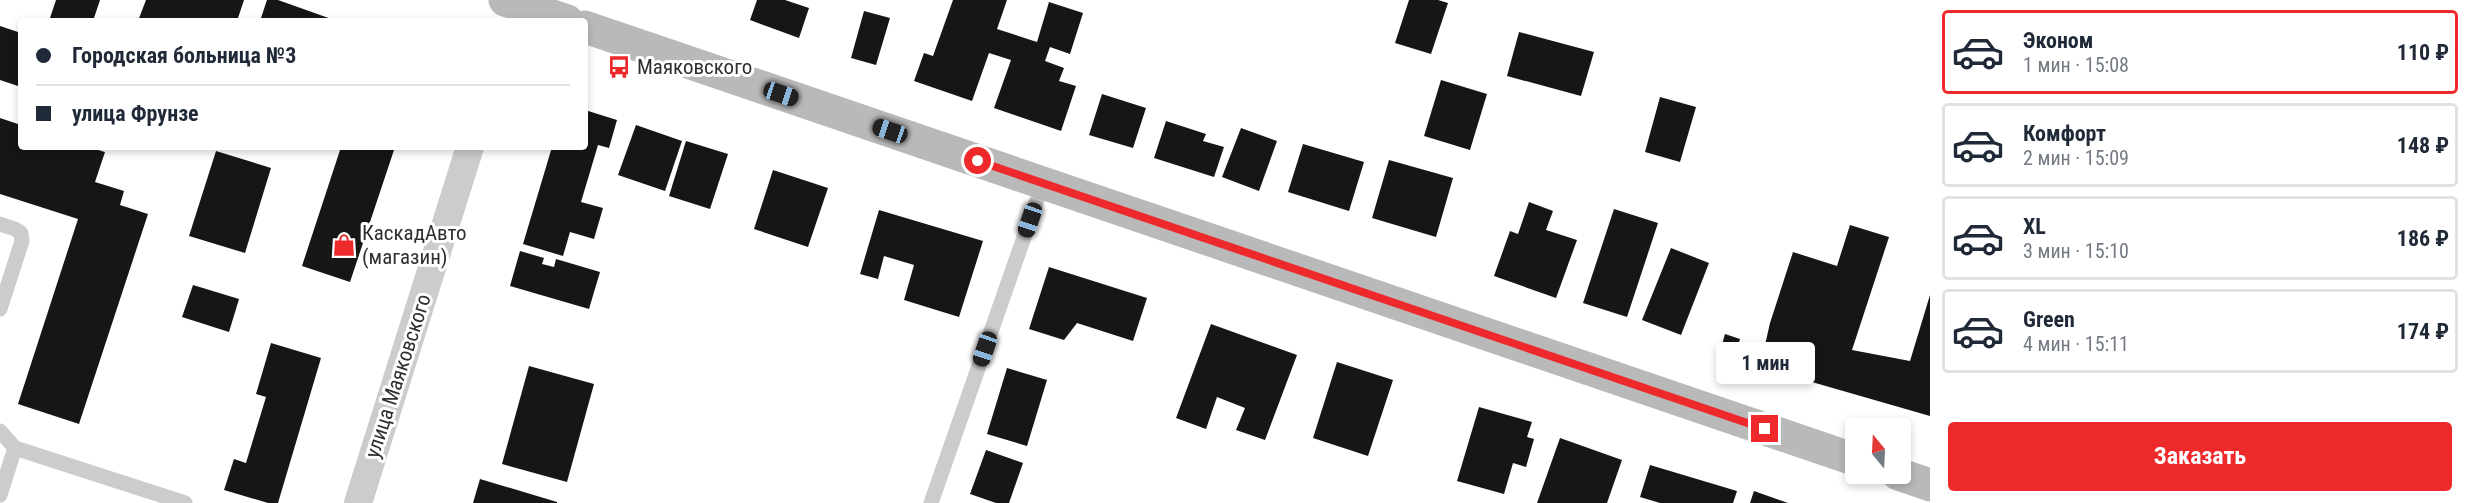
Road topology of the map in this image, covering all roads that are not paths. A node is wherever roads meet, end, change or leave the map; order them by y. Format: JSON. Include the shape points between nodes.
{"nodes":[{"id":1,"x":512,"y":6,"type":"edge"},
{"id":2,"x":556,"y":18,"type":"edge"},
{"id":3,"x":588,"y":28,"type":"edge"},
{"id":4,"x":470,"y":150,"type":"edge"},
{"id":5,"x":1043,"y":183,"type":"junction"},
{"id":6,"x":0,"y":224,"type":"edge"},
{"id":7,"x":0,"y":309,"type":"edge"},
{"id":8,"x":0,"y":431,"type":"edge"},
{"id":9,"x":15,"y":448,"type":"junction"},
{"id":10,"x":1845,"y":455,"type":"edge"},
{"id":11,"x":1911,"y":478,"type":"edge"},
{"id":12,"x":1930,"y":485,"type":"edge"},
{"id":13,"x":0,"y":495,"type":"edge"},
{"id":14,"x":185,"y":503,"type":"edge"},
{"id":15,"x":358,"y":503,"type":"edge"},
{"id":16,"x":931,"y":503,"type":"edge"}],
"edges":[{"from":1,"to":2,"type":"street"},
{"from":3,"to":5,"type":"street"},
{"from":4,"to":15,"type":"street","name":"улица Маяковского"},
{"from":5,"to":10,"type":"street"},
{"from":5,"to":16,"type":"lane"},
{"from":6,"to":7,"type":"lane","via":[[21,233],[22,242]]},
{"from":8,"to":9,"type":"lane"},
{"from":9,"to":13,"type":"lane"},
{"from":9,"to":14,"type":"lane"},
{"from":11,"to":12,"type":"street"}]}
